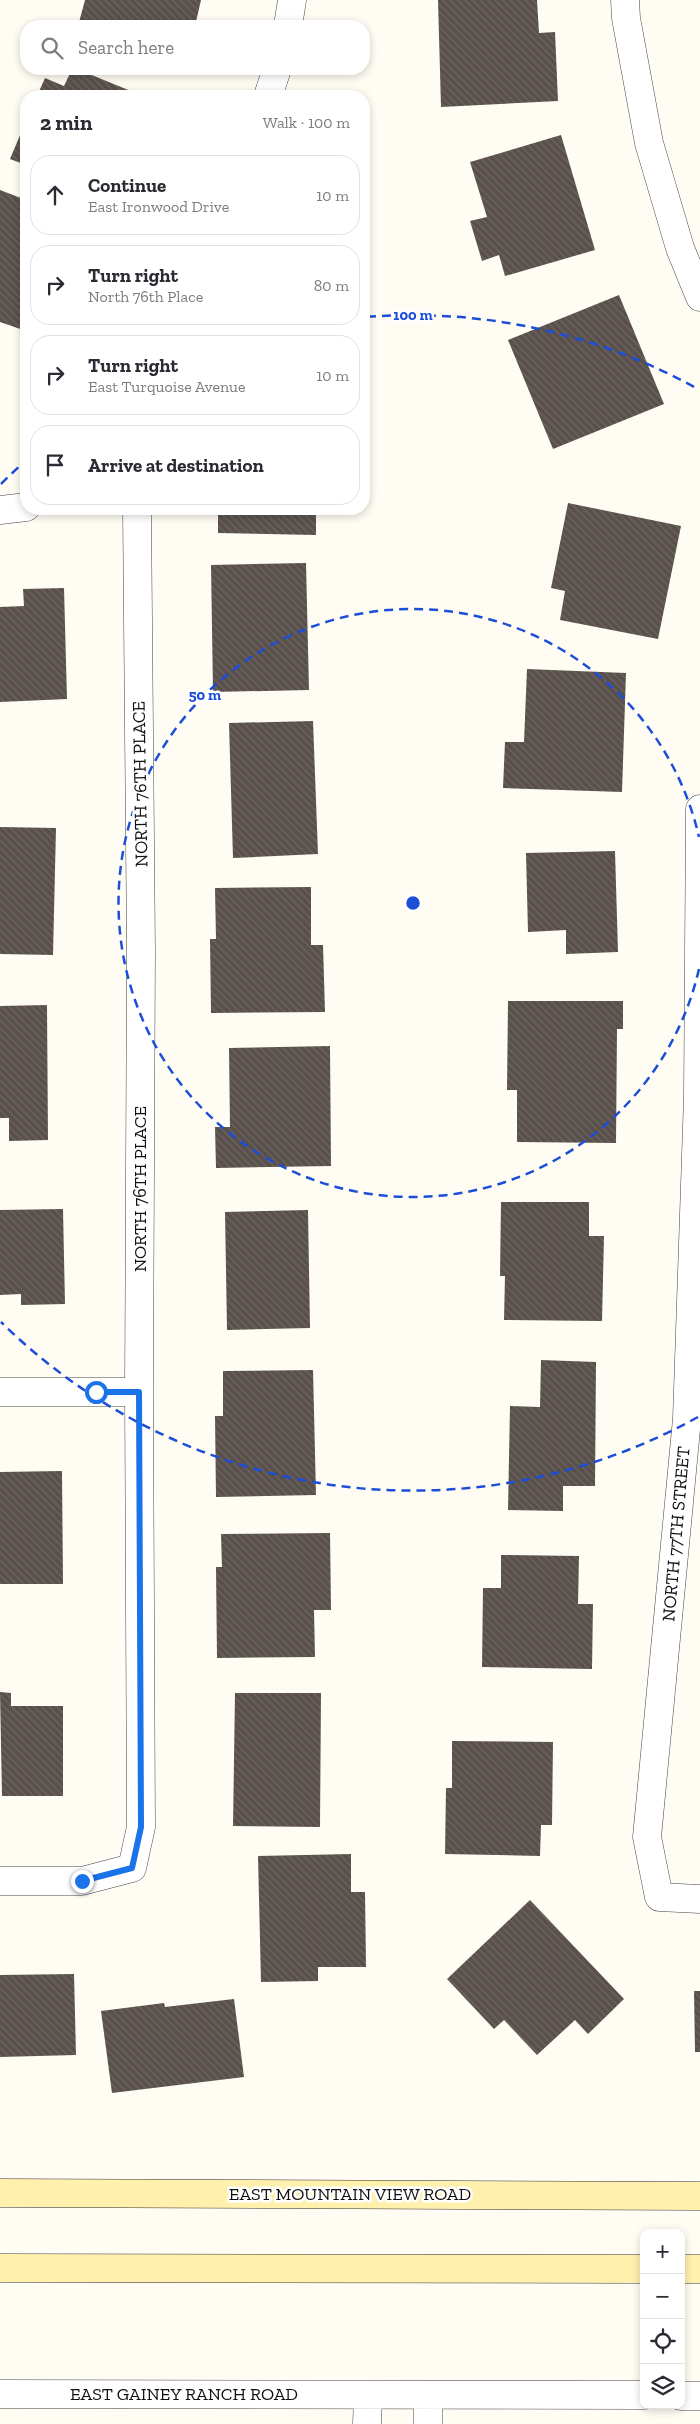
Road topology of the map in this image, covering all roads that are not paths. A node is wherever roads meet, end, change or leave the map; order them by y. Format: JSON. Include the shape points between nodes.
{"nodes":[{"id":1,"x":292,"y":0,"type":"edge"},
{"id":2,"x":625,"y":0,"type":"edge"},
{"id":3,"x":289,"y":20,"type":"edge"},
{"id":4,"x":275,"y":75,"type":"edge"},
{"id":5,"x":270,"y":90,"type":"edge"},
{"id":6,"x":700,"y":297,"type":"edge"},
{"id":7,"x":20,"y":508,"type":"edge"},
{"id":8,"x":0,"y":510,"type":"edge"},
{"id":9,"x":137,"y":515,"type":"edge"},
{"id":10,"x":700,"y":809,"type":"edge"},
{"id":11,"x":0,"y":1392,"type":"edge"},
{"id":12,"x":139,"y":1392,"type":"junction"},
{"id":13,"x":693,"y":1419,"type":"edge"},
{"id":14,"x":0,"y":1881,"type":"edge"},
{"id":15,"x":700,"y":1899,"type":"edge"},
{"id":16,"x":0,"y":2193,"type":"edge"},
{"id":17,"x":700,"y":2196,"type":"edge"},
{"id":18,"x":0,"y":2268,"type":"edge"},
{"id":19,"x":640,"y":2269,"type":"edge"},
{"id":20,"x":685,"y":2269,"type":"edge"},
{"id":21,"x":700,"y":2269,"type":"edge"},
{"id":22,"x":0,"y":2394,"type":"edge"},
{"id":23,"x":368,"y":2395,"type":"junction"},
{"id":24,"x":428,"y":2395,"type":"junction"},
{"id":25,"x":640,"y":2396,"type":"edge"},
{"id":26,"x":685,"y":2396,"type":"edge"},
{"id":27,"x":700,"y":2396,"type":"edge"},
{"id":28,"x":367,"y":2424,"type":"edge"},
{"id":29,"x":428,"y":2424,"type":"edge"}],
"edges":[{"from":1,"to":3,"type":"street"},
{"from":2,"to":6,"type":"street","via":[[649,143],[680,248]]},
{"from":4,"to":5,"type":"street"},
{"from":7,"to":8,"type":"street"},
{"from":9,"to":12,"type":"street","name":"NORTH 76TH PLACE","via":[[141,951]]},
{"from":10,"to":13,"type":"street","name":"NORTH 77TH STREET"},
{"from":11,"to":12,"type":"street"},
{"from":12,"to":14,"type":"street","name":"NORTH 76TH PLACE","via":[[141,1827],[132,1868],[82,1881]]},
{"from":13,"to":15,"type":"street","name":"NORTH 77TH STREET","via":[[647,1837],[659,1897]]},
{"from":16,"to":17,"type":"main road","name":"EAST MOUNTAIN VIEW ROAD"},
{"from":18,"to":19,"type":"main road"},
{"from":20,"to":21,"type":"main road"},
{"from":22,"to":23,"type":"street","name":"EAST GAINEY RANCH ROAD"},
{"from":23,"to":24,"type":"street","name":"EAST GAINEY RANCH ROAD"},
{"from":23,"to":28,"type":"street"},
{"from":24,"to":25,"type":"street","name":"EAST GAINEY RANCH ROAD"},
{"from":24,"to":29,"type":"street"},
{"from":26,"to":27,"type":"street"}]}
